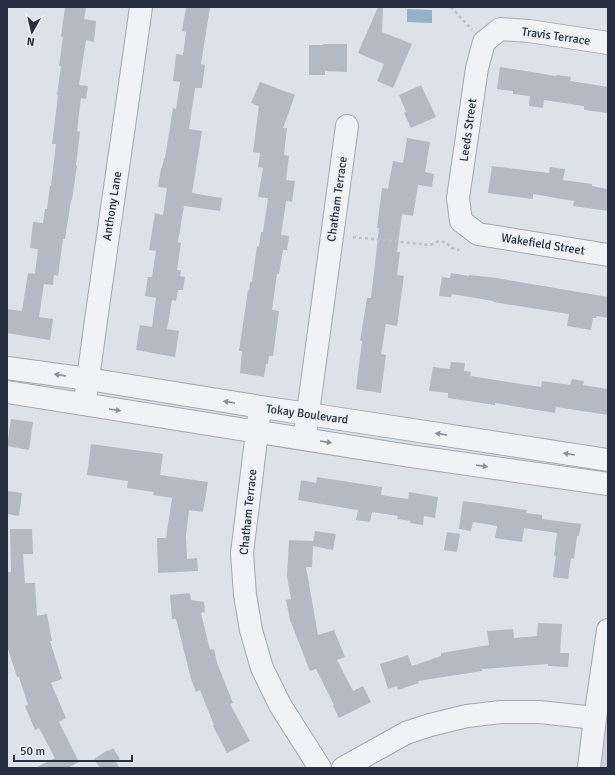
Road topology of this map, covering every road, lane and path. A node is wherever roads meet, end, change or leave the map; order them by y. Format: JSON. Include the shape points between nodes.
{"nodes":[{"id":1,"x":141,"y":7,"type":"edge"},
{"id":2,"x":451,"y":7,"type":"edge"},
{"id":3,"x":504,"y":30,"type":"joint"},
{"id":4,"x":475,"y":33,"type":"dead end"},
{"id":5,"x":608,"y":43,"type":"edge"},
{"id":6,"x":347,"y":126,"type":"dead end"},
{"id":7,"x":478,"y":234,"type":"joint"},
{"id":8,"x":353,"y":237,"type":"dead end"},
{"id":9,"x":459,"y":250,"type":"dead end"},
{"id":10,"x":608,"y":254,"type":"edge"},
{"id":11,"x":7,"y":368,"type":"edge"},
{"id":12,"x":88,"y":379,"type":"junction"},
{"id":13,"x":7,"y":392,"type":"edge"},
{"id":14,"x":85,"y":405,"type":"junction"},
{"id":15,"x":261,"y":408,"type":"junction"},
{"id":16,"x":308,"y":414,"type":"junction"},
{"id":17,"x":257,"y":432,"type":"junction"},
{"id":18,"x":304,"y":438,"type":"junction"},
{"id":19,"x":608,"y":460,"type":"edge"},
{"id":20,"x":608,"y":484,"type":"edge"},
{"id":21,"x":608,"y":630,"type":"edge"},
{"id":22,"x":595,"y":718,"type":"junction"},
{"id":23,"x":320,"y":768,"type":"edge"},
{"id":24,"x":343,"y":768,"type":"edge"},
{"id":25,"x":589,"y":768,"type":"edge"}],
"edges":[{"from":1,"to":12,"type":"street","name":"Anthony Lane"},
{"from":2,"to":4,"type":"path"},
{"from":3,"to":5,"type":"street","name":"Travis Terrace","via":[[529,31]]},
{"from":3,"to":7,"type":"street","name":"Leeds Street","via":[[500,29],[484,42],[477,68],[458,198],[461,221]]},
{"from":6,"to":16,"type":"street","name":"Chatham Terrace"},
{"from":7,"to":10,"type":"street","name":"Wakefield Street"},
{"from":8,"to":9,"type":"path","via":[[430,245],[439,241]]},
{"from":12,"to":11,"type":"street","name":"Tokay Boulevard","one_way":true},
{"from":12,"to":14,"type":"street","name":"Anthony Lane"},
{"from":15,"to":12,"type":"street","name":"Tokay Boulevard","one_way":true},
{"from":13,"to":14,"type":"street","name":"Tokay Boulevard"},
{"from":14,"to":17,"type":"street","name":"Tokay Boulevard","one_way":true},
{"from":15,"to":16,"type":"street","name":"Tokay Boulevard"},
{"from":15,"to":17,"type":"street","name":"Chatham Terrace"},
{"from":16,"to":18,"type":"street","name":"Chatham Terrace"},
{"from":19,"to":16,"type":"street","name":"Tokay Boulevard","one_way":true},
{"from":17,"to":18,"type":"street","name":"Tokay Boulevard"},
{"from":17,"to":23,"type":"street","name":"Chatham Terrace","via":[[242,553],[251,630],[262,668],[280,705]]},
{"from":18,"to":20,"type":"street","name":"Tokay Boulevard","one_way":true},
{"from":21,"to":22,"type":"street"},
{"from":22,"to":24,"type":"street","via":[[539,712],[501,712],[468,716],[406,733]]},
{"from":22,"to":25,"type":"street"}]}
